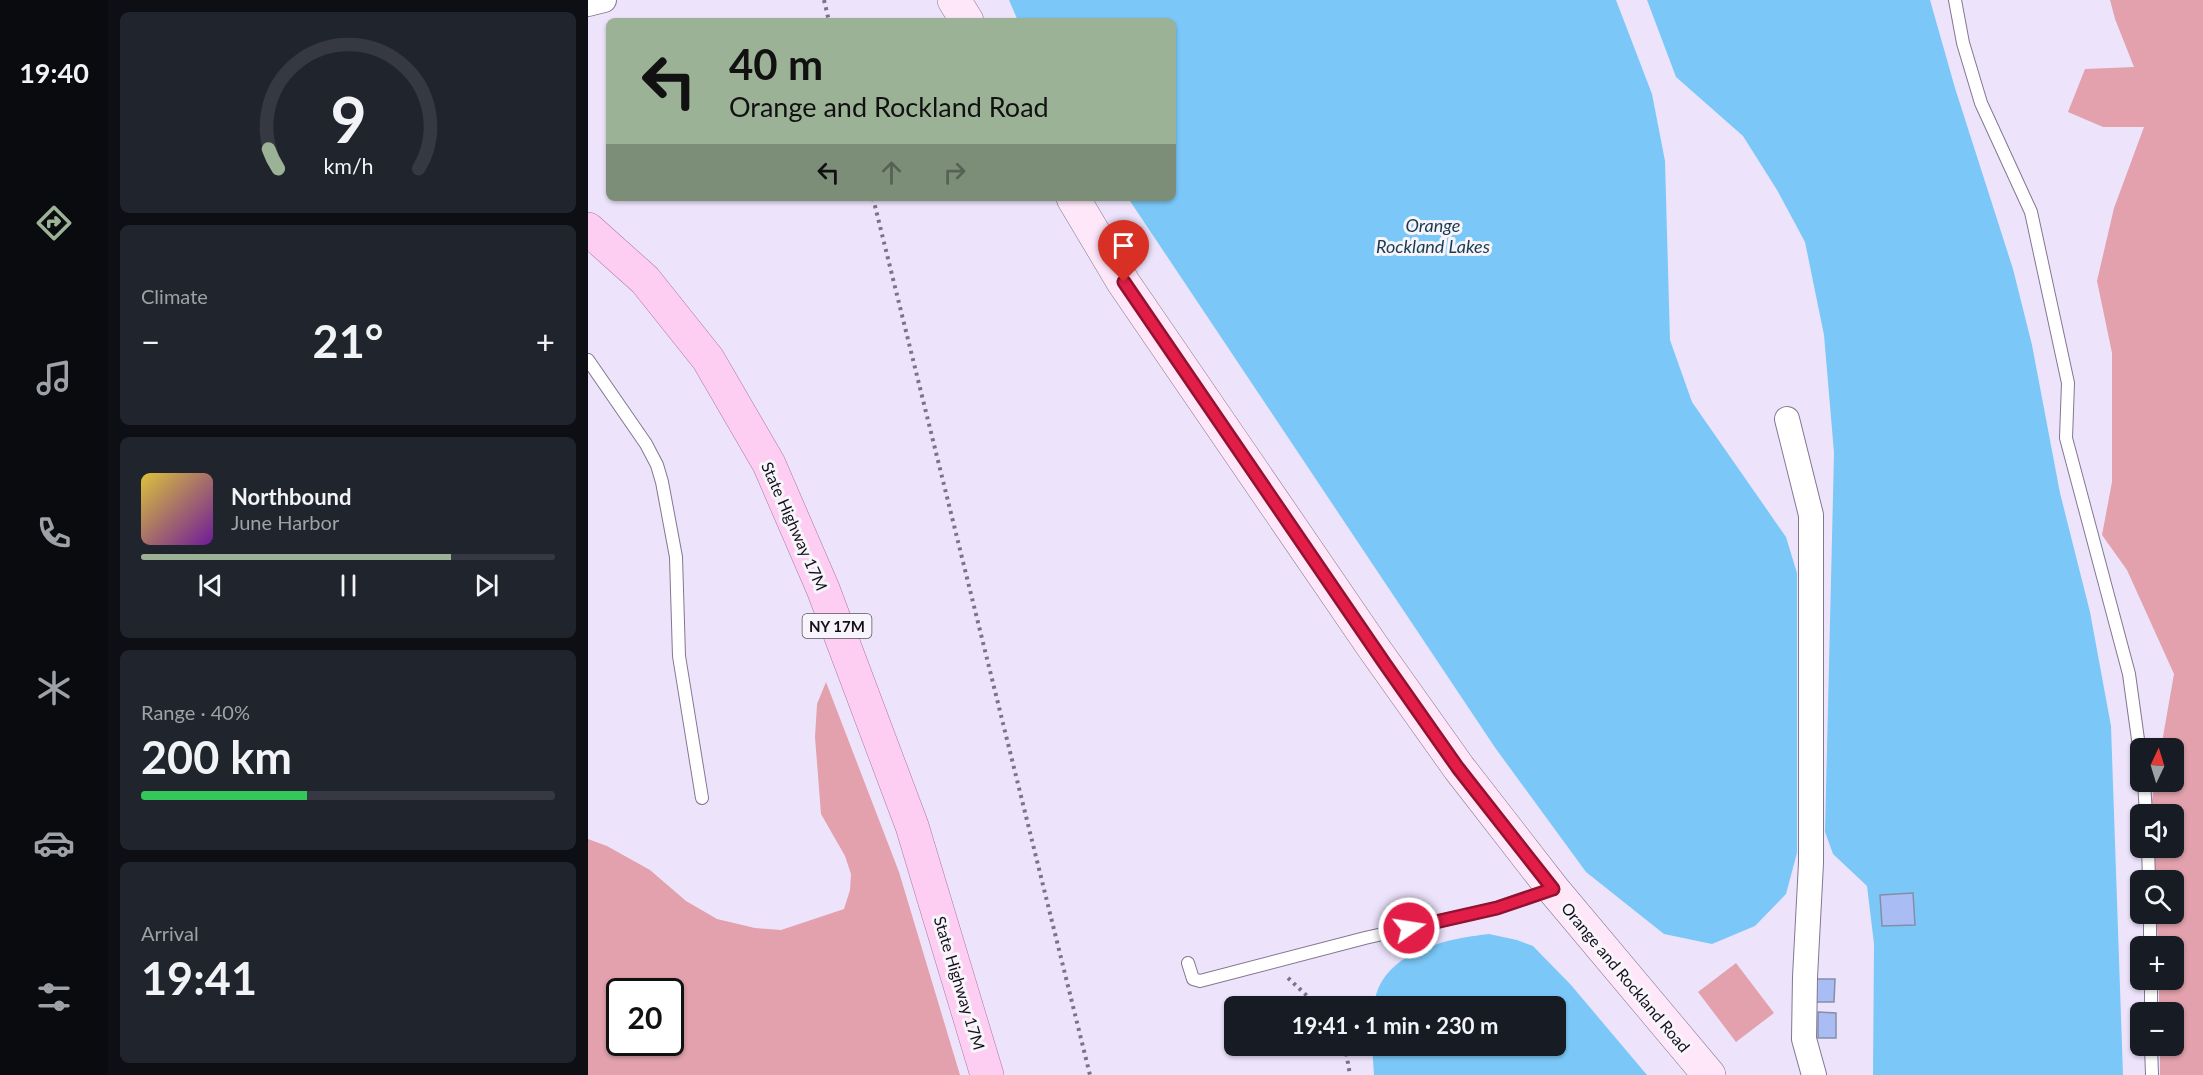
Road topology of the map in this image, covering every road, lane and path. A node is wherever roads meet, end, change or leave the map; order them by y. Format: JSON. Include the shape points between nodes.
{"nodes":[{"id":1,"x":604,"y":0,"type":"edge"},
{"id":2,"x":824,"y":0,"type":"edge"},
{"id":3,"x":954,"y":0,"type":"edge"},
{"id":4,"x":1955,"y":0,"type":"edge"},
{"id":5,"x":588,"y":4,"type":"edge"},
{"id":6,"x":828,"y":18,"type":"edge"},
{"id":7,"x":965,"y":18,"type":"edge"},
{"id":8,"x":874,"y":201,"type":"edge"},
{"id":9,"x":1075,"y":201,"type":"edge"},
{"id":10,"x":588,"y":229,"type":"edge"},
{"id":11,"x":588,"y":360,"type":"edge"},
{"id":12,"x":1787,"y":419,"type":"dead end"},
{"id":13,"x":2138,"y":738,"type":"edge"},
{"id":14,"x":702,"y":798,"type":"dead end"},
{"id":15,"x":1553,"y":889,"type":"junction"},
{"id":16,"x":1270,"y":962,"type":"junction"},
{"id":17,"x":1188,"y":963,"type":"dead end"},
{"id":18,"x":1307,"y":996,"type":"edge"},
{"id":19,"x":1347,"y":1056,"type":"edge"},
{"id":20,"x":2151,"y":1056,"type":"edge"},
{"id":21,"x":987,"y":1075,"type":"edge"},
{"id":22,"x":1090,"y":1075,"type":"edge"},
{"id":23,"x":1350,"y":1075,"type":"edge"},
{"id":24,"x":1708,"y":1075,"type":"edge"},
{"id":25,"x":1814,"y":1075,"type":"edge"},
{"id":26,"x":2152,"y":1075,"type":"edge"}],
"edges":[{"from":1,"to":5,"type":"street"},
{"from":2,"to":6,"type":"path"},
{"from":3,"to":7,"type":"street"},
{"from":4,"to":13,"type":"lane","via":[[1981,103],[2031,212],[2068,383],[2066,438],[2129,674]]},
{"from":8,"to":22,"type":"path"},
{"from":9,"to":15,"type":"street","name":"Orange and Rockland Road","via":[[1124,282],[1373,646],[1458,768]]},
{"from":10,"to":21,"type":"main road","name":"State Highway 17M","number":"NY 17M","via":[[645,280],[708,358],[769,464],[823,589],[912,826]]},
{"from":11,"to":14,"type":"lane","via":[[646,444],[662,482],[676,557],[679,656]]},
{"from":12,"to":25,"type":"street","via":[[1811,515],[1811,863],[1804,1040]]},
{"from":15,"to":16,"type":"lane","via":[[1497,908]]},
{"from":15,"to":24,"type":"street","name":"Orange and Rockland Road"},
{"from":16,"to":17,"type":"lane","via":[[1200,981],[1193,979]]},
{"from":16,"to":18,"type":"path"},
{"from":19,"to":23,"type":"path"},
{"from":20,"to":26,"type":"lane"}]}
